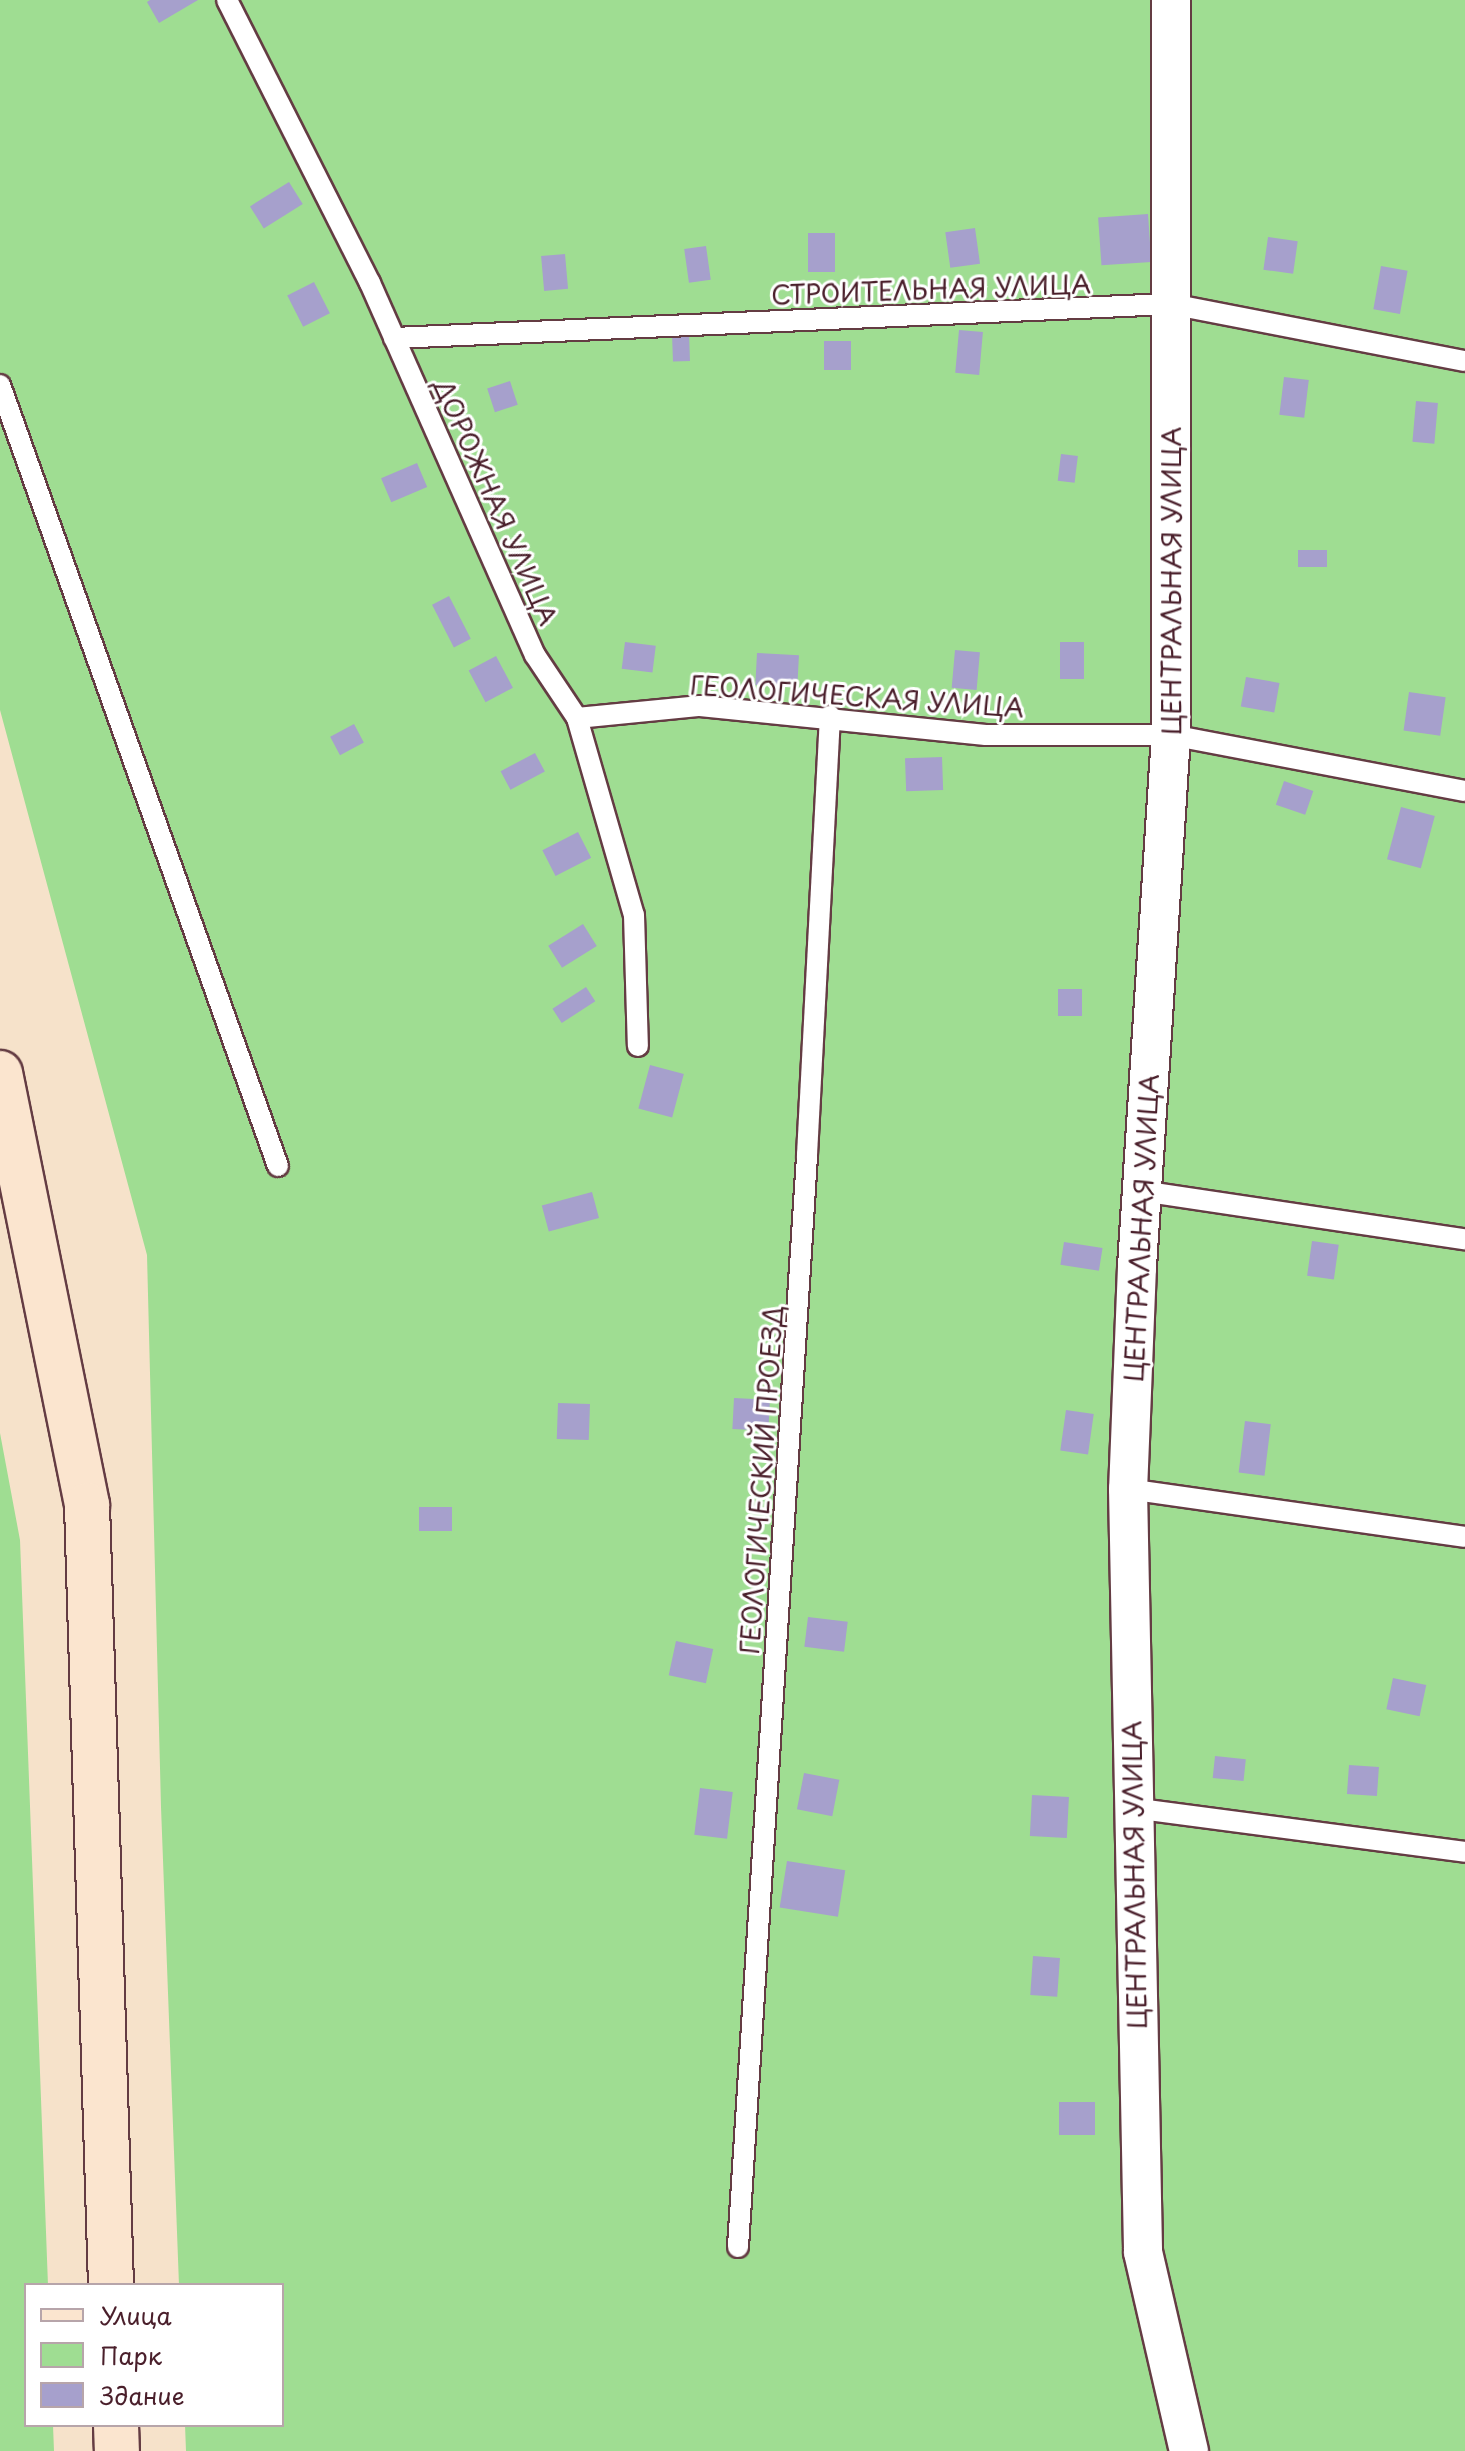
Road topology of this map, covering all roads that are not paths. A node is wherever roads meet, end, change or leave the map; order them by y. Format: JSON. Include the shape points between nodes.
{"nodes":[{"id":1,"x":227,"y":0,"type":"edge"},
{"id":2,"x":1171,"y":0,"type":"edge"},
{"id":3,"x":1171,"y":304,"type":"junction"},
{"id":4,"x":394,"y":338,"type":"junction"},
{"id":5,"x":1465,"y":361,"type":"edge"},
{"id":6,"x":0,"y":385,"type":"edge"},
{"id":7,"x":830,"y":716,"type":"junction"},
{"id":8,"x":577,"y":718,"type":"junction"},
{"id":9,"x":1171,"y":735,"type":"junction"},
{"id":10,"x":1465,"y":791,"type":"edge"},
{"id":11,"x":638,"y":1046,"type":"dead end"},
{"id":12,"x":0,"y":1073,"type":"edge"},
{"id":13,"x":278,"y":1166,"type":"dead end"},
{"id":14,"x":1142,"y":1191,"type":"junction"},
{"id":15,"x":1465,"y":1239,"type":"edge"},
{"id":16,"x":1128,"y":1489,"type":"junction"},
{"id":17,"x":1465,"y":1537,"type":"edge"},
{"id":18,"x":1132,"y":1808,"type":"junction"},
{"id":19,"x":1465,"y":1852,"type":"edge"},
{"id":20,"x":738,"y":2247,"type":"dead end"},
{"id":21,"x":111,"y":2283,"type":"edge"},
{"id":22,"x":116,"y":2427,"type":"edge"},
{"id":23,"x":117,"y":2451,"type":"edge"},
{"id":24,"x":1189,"y":2451,"type":"edge"}],
"edges":[{"from":1,"to":4,"type":"lane","name":"ДОРОЖНАЯ УЛИЦА"},
{"from":2,"to":3,"type":"street","name":"ЦЕНТРАЛЬНАЯ УЛИЦА"},
{"from":3,"to":4,"type":"lane","name":"СТРОИТЕЛЬНАЯ УЛИЦА"},
{"from":3,"to":5,"type":"lane","name":"СТРОИТЕЛЬНАЯ УЛИЦА"},
{"from":3,"to":9,"type":"street","name":"ЦЕНТРАЛЬНАЯ УЛИЦА"},
{"from":4,"to":8,"type":"lane","name":"ДОРОЖНАЯ УЛИЦА","via":[[535,655]]},
{"from":6,"to":13,"type":"lane"},
{"from":7,"to":8,"type":"lane","name":"ГЕОЛОГИЧЕСКАЯ УЛИЦА","via":[[700,706]]},
{"from":7,"to":9,"type":"lane","name":"ГЕОЛОГИЧЕСКАЯ УЛИЦА","via":[[986,735]]},
{"from":7,"to":20,"type":"lane","name":"ГЕОЛОГИЧЕСКИЙ ПРОЕЗД"},
{"from":8,"to":11,"type":"lane","name":"ДОРОЖНАЯ УЛИЦА","via":[[634,915]]},
{"from":9,"to":10,"type":"lane","name":"ГЕОЛОГИЧЕСКАЯ УЛИЦА"},
{"from":9,"to":14,"type":"street","name":"ЦЕНТРАЛЬНАЯ УЛИЦА"},
{"from":12,"to":21,"type":"main road","via":[[87,1505]]},
{"from":14,"to":15,"type":"lane"},
{"from":14,"to":16,"type":"street","name":"ЦЕНТРАЛЬНАЯ УЛИЦА"},
{"from":16,"to":17,"type":"lane"},
{"from":16,"to":18,"type":"street","name":"ЦЕНТРАЛЬНАЯ УЛИЦА"},
{"from":18,"to":19,"type":"lane"},
{"from":18,"to":24,"type":"street","name":"ЦЕНТРАЛЬНАЯ УЛИЦА","via":[[1143,2252]]},
{"from":22,"to":23,"type":"main road"}]}
